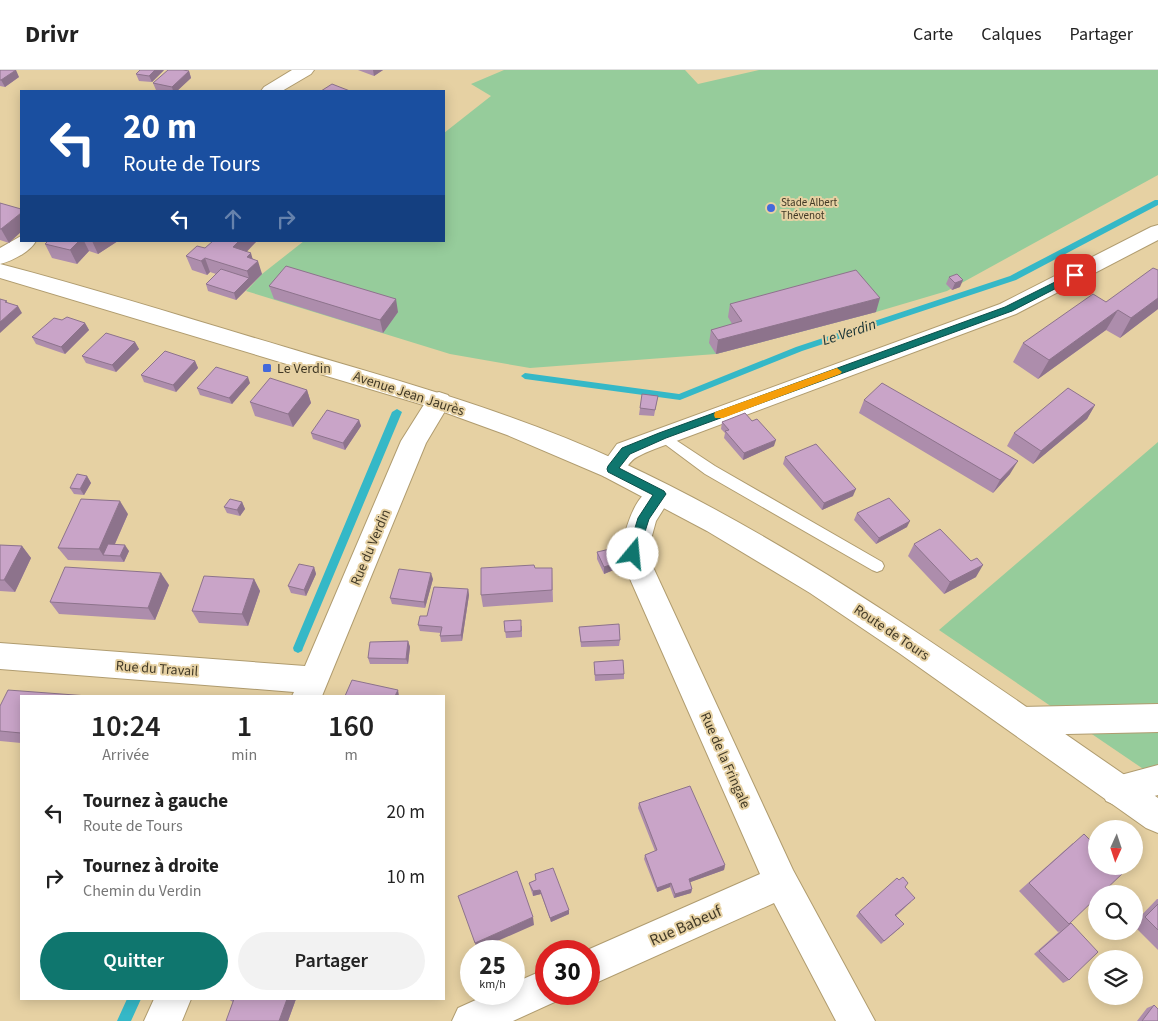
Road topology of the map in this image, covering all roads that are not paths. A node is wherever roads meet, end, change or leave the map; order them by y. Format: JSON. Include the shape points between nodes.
{"nodes":[{"id":1,"x":305,"y":70,"type":"edge"},
{"id":2,"x":272,"y":90,"type":"edge"},
{"id":3,"x":1158,"y":232,"type":"edge"},
{"id":4,"x":24,"y":242,"type":"edge"},
{"id":5,"x":0,"y":257,"type":"edge"},
{"id":6,"x":0,"y":270,"type":"edge"},
{"id":7,"x":439,"y":401,"type":"junction"},
{"id":8,"x":662,"y":436,"type":"junction"},
{"id":9,"x":612,"y":469,"type":"junction"},
{"id":10,"x":660,"y":494,"type":"junction"},
{"id":11,"x":877,"y":566,"type":"dead end"},
{"id":12,"x":0,"y":656,"type":"edge"},
{"id":13,"x":311,"y":688,"type":"edge"},
{"id":14,"x":1158,"y":718,"type":"edge"},
{"id":15,"x":1021,"y":721,"type":"junction"},
{"id":16,"x":1158,"y":780,"type":"edge"},
{"id":17,"x":1117,"y":790,"type":"junction"},
{"id":18,"x":1158,"y":817,"type":"edge"},
{"id":19,"x":781,"y":882,"type":"junction"},
{"id":20,"x":600,"y":963,"type":"edge"},
{"id":21,"x":535,"y":992,"type":"edge"},
{"id":22,"x":173,"y":1000,"type":"edge"},
{"id":23,"x":163,"y":1021,"type":"edge"},
{"id":24,"x":471,"y":1021,"type":"edge"},
{"id":25,"x":856,"y":1021,"type":"edge"}],
"edges":[{"from":1,"to":2,"type":"main road"},
{"from":3,"to":8,"type":"main road","via":[[1008,309]]},
{"from":4,"to":5,"type":"main road"},
{"from":6,"to":7,"type":"main road","name":"Avenue Jean Jaurès"},
{"from":7,"to":9,"type":"main road","name":"Avenue Jean Jaurès","via":[[516,428]]},
{"from":7,"to":13,"type":"main road","name":"Rue du Verdin","via":[[414,441]]},
{"from":8,"to":9,"type":"main road","via":[[626,451]]},
{"from":8,"to":11,"type":"lane","via":[[710,470]]},
{"from":9,"to":10,"type":"main road","name":"Route de Tours"},
{"from":10,"to":15,"type":"main road","name":"Route de Tours","via":[[762,549],[820,585]]},
{"from":10,"to":19,"type":"main road","name":"Rue de la Fringale","via":[[643,518],[633,554]]},
{"from":12,"to":13,"type":"main road","name":"Rue du Travail"},
{"from":14,"to":15,"type":"main road"},
{"from":15,"to":17,"type":"main road","name":"Route de Tours"},
{"from":16,"to":17,"type":"main road"},
{"from":17,"to":18,"type":"main road","name":"Route de Tours"},
{"from":19,"to":20,"type":"main road","name":"Rue Babeuf"},
{"from":19,"to":25,"type":"main road","name":"Rue de la Fringale"},
{"from":21,"to":24,"type":"main road"},
{"from":22,"to":23,"type":"main road"}]}
